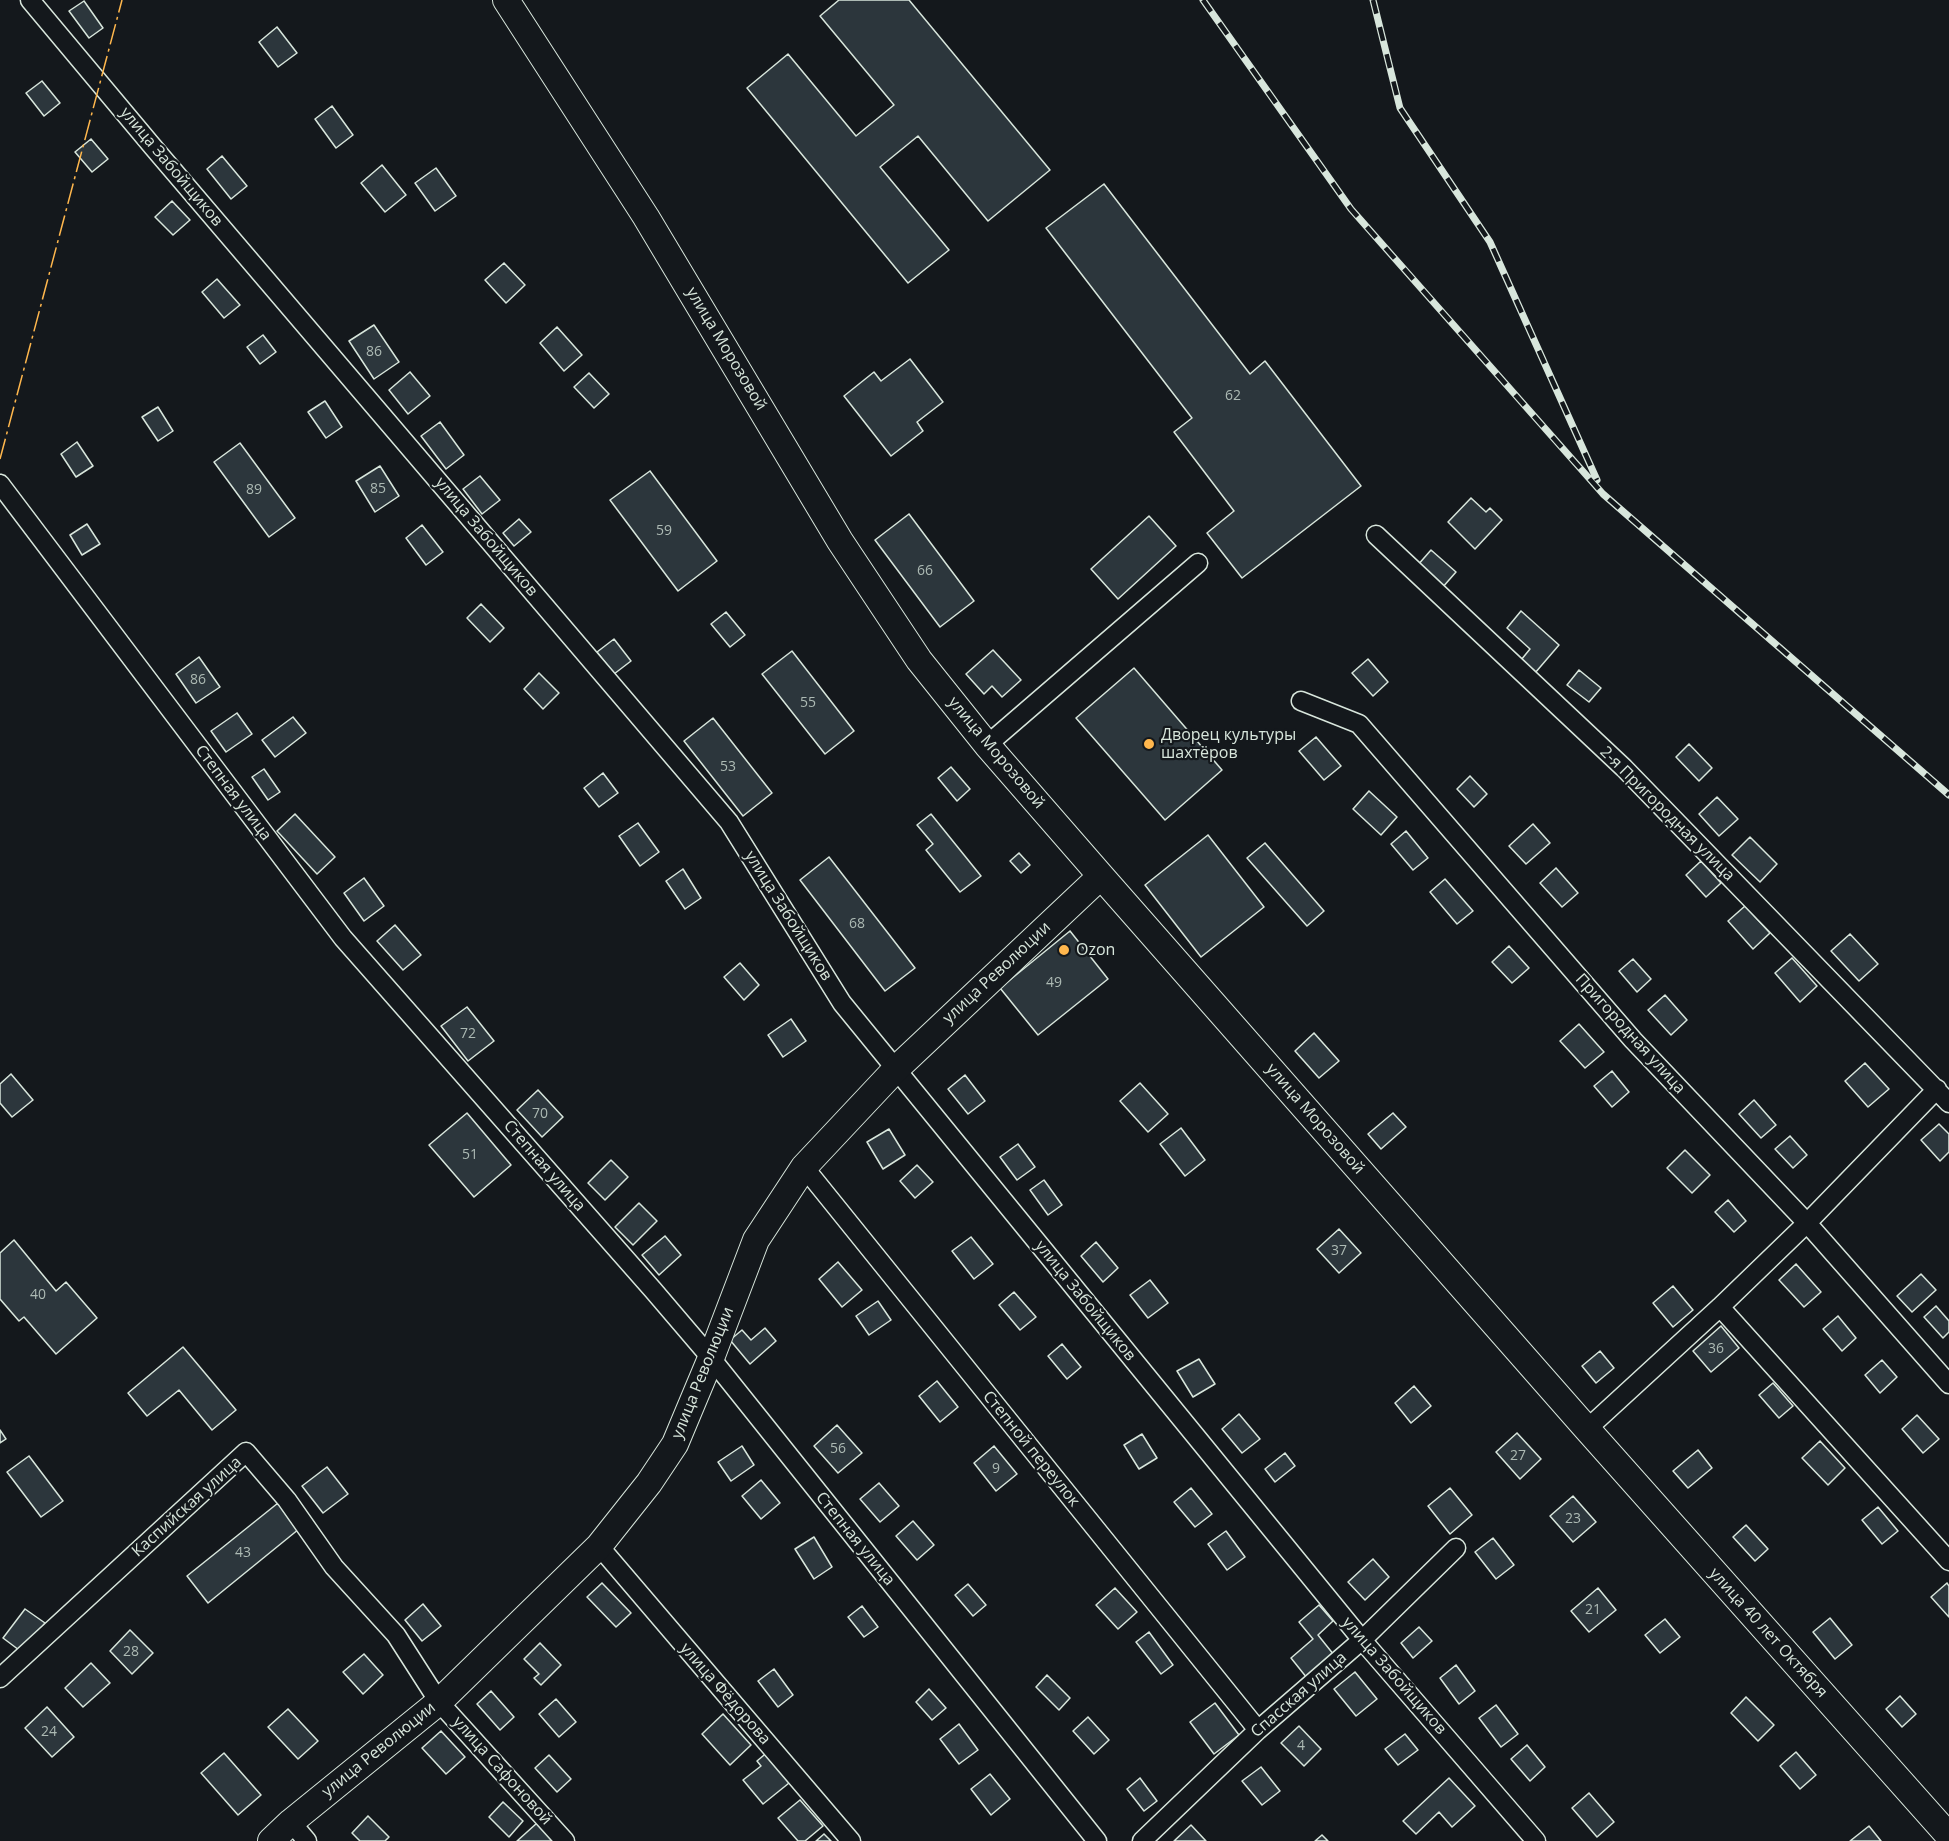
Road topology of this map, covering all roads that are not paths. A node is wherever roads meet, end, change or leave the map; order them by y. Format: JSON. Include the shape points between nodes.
{"nodes":[{"id":1,"x":30,"y":0,"type":"edge"},
{"id":2,"x":506,"y":0,"type":"edge"},
{"id":3,"x":0,"y":484,"type":"edge"},
{"id":4,"x":1376,"y":535,"type":"dead end"},
{"id":5,"x":1198,"y":563,"type":"dead end"},
{"id":6,"x":1301,"y":701,"type":"dead end"},
{"id":7,"x":987,"y":745,"type":"junction"},
{"id":8,"x":1101,"y":876,"type":"junction"},
{"id":9,"x":896,"y":1069,"type":"junction"},
{"id":10,"x":1943,"y":1096,"type":"edge"},
{"id":11,"x":804,"y":1167,"type":"junction"},
{"id":12,"x":1807,"y":1223,"type":"junction"},
{"id":13,"x":1720,"y":1307,"type":"junction"},
{"id":14,"x":711,"y":1358,"type":"junction"},
{"id":15,"x":1949,"y":1384,"type":"edge"},
{"id":16,"x":1587,"y":1429,"type":"junction"},
{"id":17,"x":599,"y":1546,"type":"junction"},
{"id":18,"x":1456,"y":1548,"type":"dead end"},
{"id":19,"x":1949,"y":1562,"type":"edge"},
{"id":20,"x":1362,"y":1640,"type":"junction"},
{"id":21,"x":0,"y":1678,"type":"edge"},
{"id":22,"x":439,"y":1702,"type":"junction"},
{"id":23,"x":1258,"y":1730,"type":"junction"},
{"id":24,"x":291,"y":1822,"type":"junction"},
{"id":25,"x":1949,"y":1836,"type":"edge"},
{"id":26,"x":271,"y":1841,"type":"edge"},
{"id":27,"x":307,"y":1841,"type":"edge"},
{"id":28,"x":565,"y":1841,"type":"edge"},
{"id":29,"x":851,"y":1841,"type":"edge"},
{"id":30,"x":1097,"y":1841,"type":"edge"},
{"id":31,"x":1142,"y":1841,"type":"edge"},
{"id":32,"x":1536,"y":1841,"type":"edge"}],
"edges":[{"from":1,"to":9,"type":"street","name":"улица Забойщиков","via":[[729,822],[842,1003]]},
{"from":2,"to":7,"type":"main road","name":"улица Морозовой","via":[[646,217],[840,542],[919,660]]},
{"from":3,"to":14,"type":"street","name":"Степная улица","via":[[343,938]]},
{"from":4,"to":10,"type":"street","name":"2-я Пригородная улица","via":[[1624,768]]},
{"from":5,"to":7,"type":"street"},
{"from":6,"to":12,"type":"street","name":"Пригородная улица","via":[[1359,724],[1633,1040]]},
{"from":7,"to":8,"type":"main road","name":"улица Морозовой"},
{"from":8,"to":9,"type":"main road","name":"улица Революции"},
{"from":8,"to":16,"type":"main road","name":"улица Морозовой"},
{"from":9,"to":11,"type":"main road","name":"улица Революции"},
{"from":9,"to":20,"type":"street","name":"улица Забойщиков"},
{"from":10,"to":12,"type":"street"},
{"from":11,"to":14,"type":"main road","name":"улица Революции","via":[[756,1240]]},
{"from":11,"to":23,"type":"street","name":"Степной переулок"},
{"from":12,"to":13,"type":"street"},
{"from":12,"to":15,"type":"street","name":"Пригородная улица"},
{"from":13,"to":16,"type":"street"},
{"from":13,"to":19,"type":"street"},
{"from":14,"to":17,"type":"main road","name":"улица Революции","via":[[675,1444],[649,1484]]},
{"from":14,"to":30,"type":"street","name":"Степная улица"},
{"from":16,"to":25,"type":"main road","name":"улица 40 лет Октября"},
{"from":17,"to":22,"type":"main road","name":"улица Революции"},
{"from":17,"to":29,"type":"street","name":"улица Фёдорова"},
{"from":18,"to":20,"type":"street","name":"Спасская улица"},
{"from":20,"to":23,"type":"street","name":"Спасская улица"},
{"from":20,"to":32,"type":"street","name":"улица Забойщиков"},
{"from":21,"to":22,"type":"street","name":"Каспийская улица","via":[[246,1452],[287,1500],[334,1567],[396,1635]]},
{"from":22,"to":24,"type":"main road","name":"улица Революции"},
{"from":22,"to":28,"type":"street","name":"улица Сафоновой"},
{"from":23,"to":31,"type":"street","name":"Спасская улица"},
{"from":24,"to":26,"type":"main road","name":"улица Революции"},
{"from":24,"to":27,"type":"street"}]}
